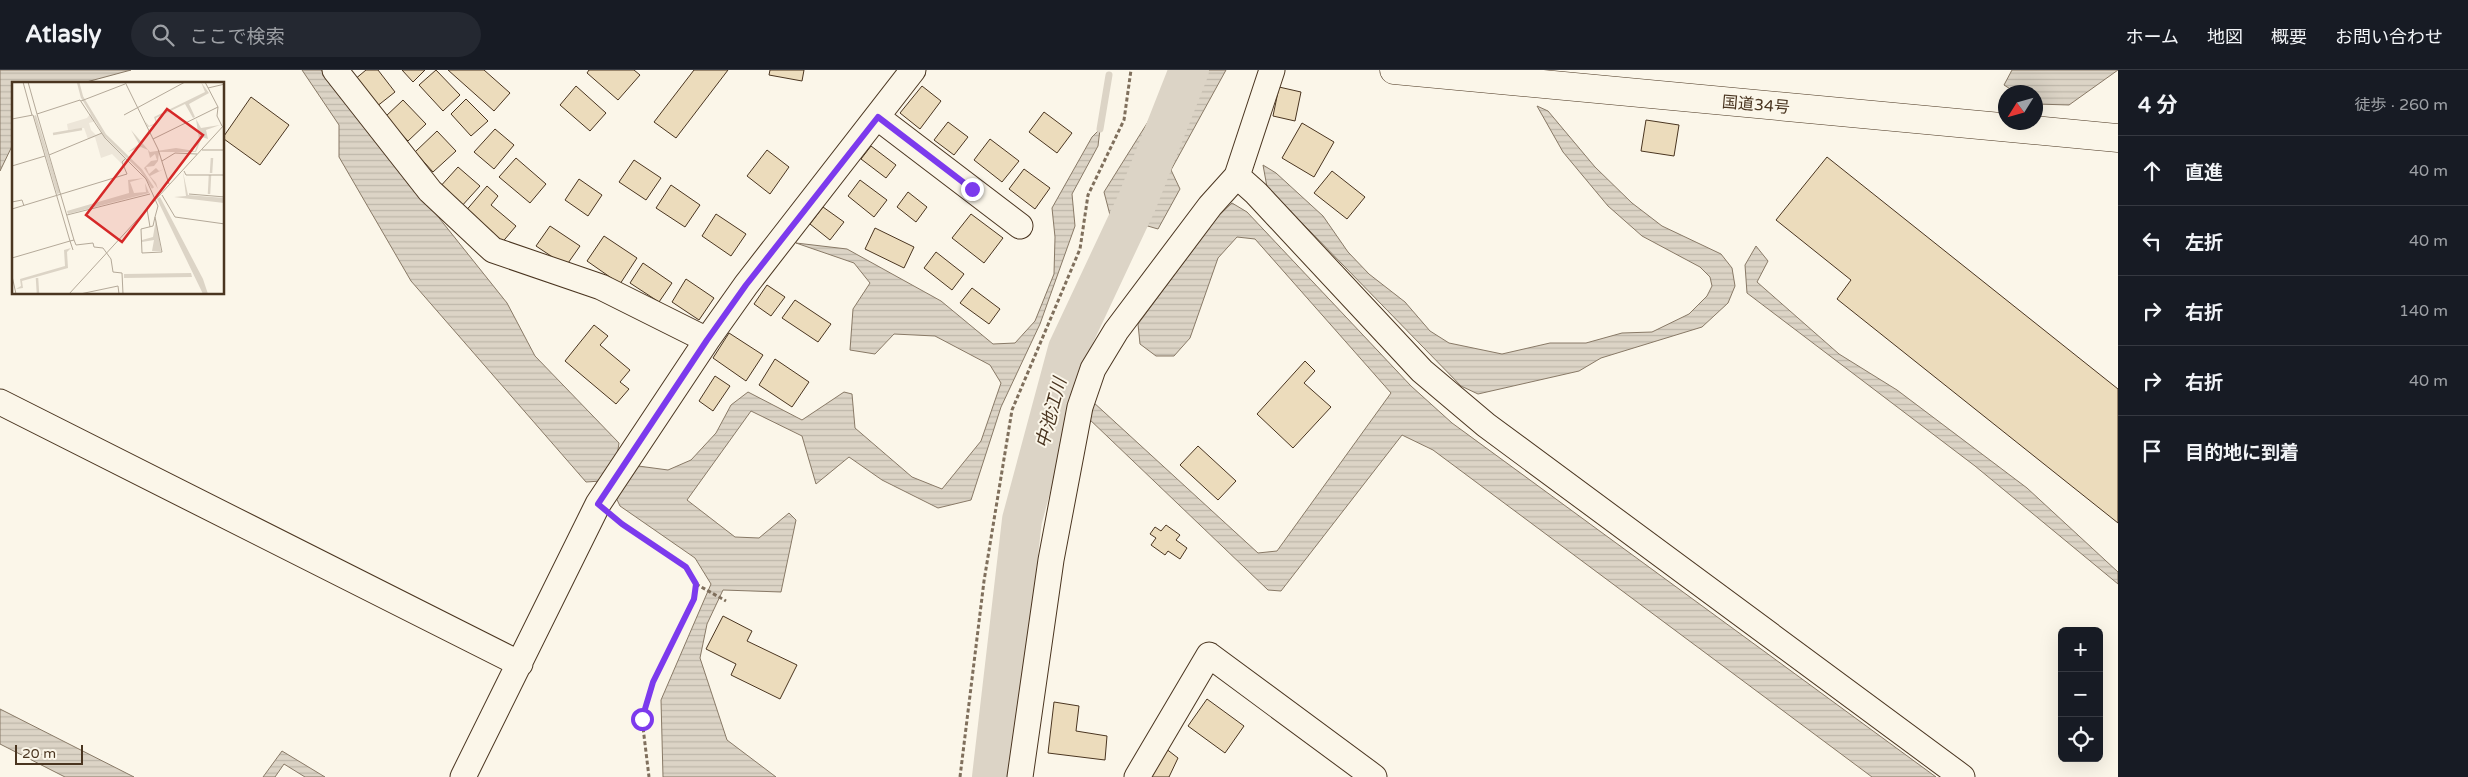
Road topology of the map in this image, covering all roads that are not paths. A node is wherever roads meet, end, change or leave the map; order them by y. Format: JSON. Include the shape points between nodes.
{"nodes":[{"id":1,"x":335,"y":70,"type":"edge"},
{"id":2,"x":913,"y":70,"type":"edge"},
{"id":3,"x":1272,"y":70,"type":"edge"},
{"id":4,"x":1394,"y":70,"type":"edge"},
{"id":5,"x":1454,"y":73,"type":"edge"},
{"id":6,"x":878,"y":117,"type":"junction"},
{"id":7,"x":2118,"y":138,"type":"edge"},
{"id":8,"x":1237,"y":176,"type":"junction"},
{"id":9,"x":1020,"y":226,"type":"dead end"},
{"id":10,"x":707,"y":340,"type":"junction"},
{"id":11,"x":0,"y":402,"type":"edge"},
{"id":12,"x":520,"y":664,"type":"junction"},
{"id":13,"x":463,"y":777,"type":"edge"},
{"id":14,"x":1020,"y":777,"type":"edge"},
{"id":15,"x":1137,"y":777,"type":"edge"},
{"id":16,"x":1374,"y":777,"type":"edge"},
{"id":17,"x":1962,"y":777,"type":"edge"}],
"edges":[{"from":1,"to":10,"type":"street","via":[[430,191],[493,250],[601,287]]},
{"from":2,"to":6,"type":"street"},
{"from":3,"to":8,"type":"street"},
{"from":4,"to":5,"type":"highway","name":"国道34号"},
{"from":5,"to":7,"type":"highway","name":"国道34号"},
{"from":6,"to":9,"type":"street"},
{"from":6,"to":10,"type":"street","via":[[746,285]]},
{"from":8,"to":14,"type":"street","via":[[1210,206],[1116,331],[1093,369],[1080,407],[1051,560]]},
{"from":8,"to":17,"type":"street","via":[[1422,371],[1479,419]]},
{"from":10,"to":12,"type":"street","via":[[598,504]]},
{"from":11,"to":12,"type":"street"},
{"from":12,"to":13,"type":"street"},
{"from":15,"to":16,"type":"street","via":[[1209,655]]}]}
